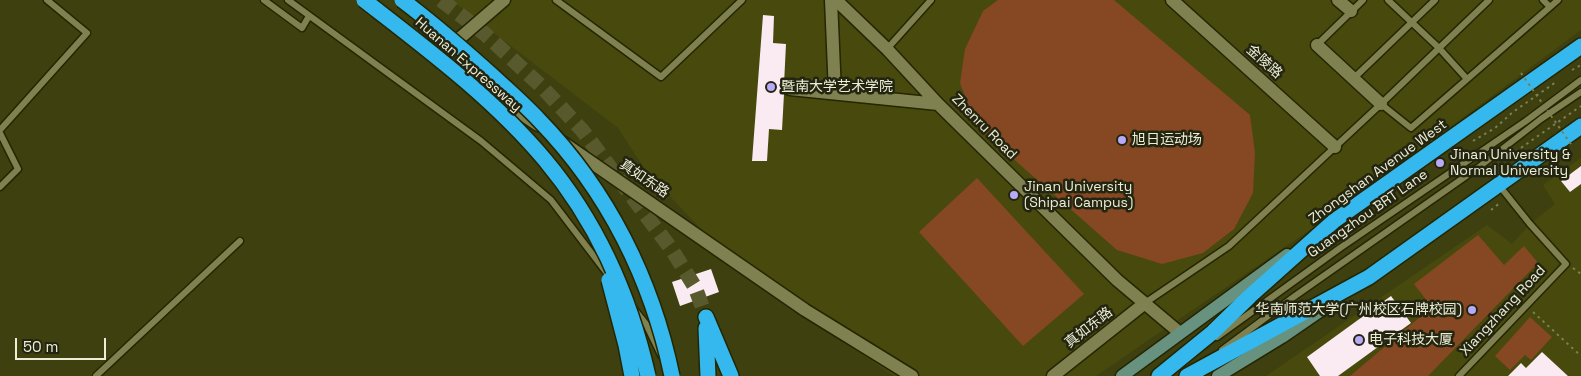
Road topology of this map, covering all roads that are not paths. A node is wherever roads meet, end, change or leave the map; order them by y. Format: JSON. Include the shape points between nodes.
{"nodes":[{"id":1,"x":47,"y":0,"type":"edge"},
{"id":2,"x":264,"y":0,"type":"edge"},
{"id":3,"x":288,"y":0,"type":"edge"},
{"id":4,"x":402,"y":0,"type":"edge"},
{"id":5,"x":504,"y":0,"type":"edge"},
{"id":6,"x":556,"y":0,"type":"edge"},
{"id":7,"x":742,"y":0,"type":"edge"},
{"id":8,"x":831,"y":0,"type":"edge"},
{"id":9,"x":836,"y":0,"type":"edge"},
{"id":10,"x":931,"y":0,"type":"edge"},
{"id":11,"x":1172,"y":0,"type":"edge"},
{"id":12,"x":1338,"y":0,"type":"edge"},
{"id":13,"x":1363,"y":0,"type":"edge"},
{"id":14,"x":1388,"y":0,"type":"edge"},
{"id":15,"x":1436,"y":0,"type":"edge"},
{"id":16,"x":1489,"y":0,"type":"edge"},
{"id":17,"x":1543,"y":0,"type":"edge"},
{"id":18,"x":1558,"y":0,"type":"edge"},
{"id":19,"x":370,"y":2,"type":"edge"},
{"id":20,"x":1550,"y":7,"type":"junction"},
{"id":21,"x":1352,"y":11,"type":"junction"},
{"id":22,"x":310,"y":16,"type":"junction"},
{"id":23,"x":1412,"y":22,"type":"junction"},
{"id":24,"x":1317,"y":45,"type":"joint"},
{"id":25,"x":1581,"y":46,"type":"edge"},
{"id":26,"x":1439,"y":48,"type":"junction"},
{"id":27,"x":887,"y":49,"type":"junction"},
{"id":28,"x":438,"y":57,"type":"junction"},
{"id":29,"x":1353,"y":78,"type":"junction"},
{"id":30,"x":1467,"y":79,"type":"junction"},
{"id":31,"x":1581,"y":80,"type":"edge"},
{"id":32,"x":790,"y":89,"type":"dead end"},
{"id":33,"x":1581,"y":92,"type":"edge"},
{"id":34,"x":835,"y":93,"type":"junction"},
{"id":35,"x":938,"y":104,"type":"junction"},
{"id":36,"x":1381,"y":104,"type":"junction"},
{"id":37,"x":1581,"y":126,"type":"edge"},
{"id":38,"x":0,"y":131,"type":"edge"},
{"id":39,"x":1335,"y":147,"type":"junction"},
{"id":40,"x":1498,"y":184,"type":"junction"},
{"id":41,"x":0,"y":187,"type":"edge"},
{"id":42,"x":1334,"y":221,"type":"junction"},
{"id":43,"x":596,"y":235,"type":"junction"},
{"id":44,"x":240,"y":241,"type":"dead end"},
{"id":45,"x":1368,"y":277,"type":"junction"},
{"id":46,"x":1145,"y":303,"type":"junction"},
{"id":47,"x":1180,"y":333,"type":"junction"},
{"id":48,"x":1164,"y":372,"type":"edge"},
{"id":49,"x":1225,"y":374,"type":"edge"},
{"id":50,"x":96,"y":376,"type":"edge"},
{"id":51,"x":632,"y":376,"type":"edge"},
{"id":52,"x":648,"y":376,"type":"edge"},
{"id":53,"x":672,"y":376,"type":"edge"},
{"id":54,"x":708,"y":376,"type":"edge"},
{"id":55,"x":731,"y":376,"type":"edge"},
{"id":56,"x":912,"y":376,"type":"edge"},
{"id":57,"x":1053,"y":376,"type":"edge"},
{"id":58,"x":1122,"y":376,"type":"edge"},
{"id":59,"x":1187,"y":376,"type":"edge"},
{"id":60,"x":1459,"y":376,"type":"edge"}],
"edges":[{"from":1,"to":38,"type":"lane","via":[[87,33]]},
{"from":2,"to":22,"type":"lane","via":[[302,28]]},
{"from":3,"to":22,"type":"lane"},
{"from":4,"to":53,"type":"highway","name":"Huanan Expressway","bridge":true,"via":[[436,25],[526,106],[567,151],[593,186],[632,252],[652,303]]},
{"from":5,"to":28,"type":"street"},
{"from":6,"to":7,"type":"lane","via":[[661,77]]},
{"from":8,"to":34,"type":"street"},
{"from":9,"to":27,"type":"street","name":"Zhenru Road"},
{"from":10,"to":27,"type":"lane"},
{"from":11,"to":39,"type":"street","name":"金陵路"},
{"from":12,"to":21,"type":"street"},
{"from":13,"to":21,"type":"lane"},
{"from":14,"to":23,"type":"lane"},
{"from":15,"to":23,"type":"lane"},
{"from":16,"to":26,"type":"lane"},
{"from":17,"to":20,"type":"lane"},
{"from":18,"to":20,"type":"lane"},
{"from":19,"to":28,"type":"street","name":"真如东路"},
{"from":19,"to":43,"type":"highway","name":"Huanan Expressway","bridge":true,"via":[[512,124],[545,160]]},
{"from":20,"to":30,"type":"lane"},
{"from":21,"to":24,"type":"lane"},
{"from":22,"to":53,"type":"lane","via":[[481,141],[551,200],[646,324]]},
{"from":23,"to":26,"type":"lane"},
{"from":23,"to":29,"type":"lane"},
{"from":24,"to":29,"type":"street"},
{"from":25,"to":42,"type":"highway","name":"Zhongshan Avenue West"},
{"from":26,"to":30,"type":"lane"},
{"from":26,"to":36,"type":"lane"},
{"from":27,"to":35,"type":"street","name":"Zhenru Road"},
{"from":28,"to":56,"type":"street","name":"真如东路","via":[[805,310]]},
{"from":29,"to":36,"type":"street"},
{"from":30,"to":36,"type":"lane","via":[[1411,128]]},
{"from":31,"to":48,"type":"lane","name":"Guangzhou BRT Lane"},
{"from":32,"to":34,"type":"street"},
{"from":33,"to":59,"type":"lane","name":"Guangzhou BRT Lane"},
{"from":34,"to":35,"type":"street"},
{"from":35,"to":46,"type":"street","name":"Zhenru Road","via":[[1110,273]]},
{"from":36,"to":39,"type":"lane"},
{"from":37,"to":40,"type":"highway"},
{"from":38,"to":41,"type":"lane","via":[[18,168]]},
{"from":39,"to":46,"type":"lane","via":[[1229,246]]},
{"from":40,"to":45,"type":"highway"},
{"from":40,"to":60,"type":"lane","name":"Xiangzhang Road","via":[[1566,264]]},
{"from":42,"to":47,"type":"main road"},
{"from":42,"to":48,"type":"highway","name":"Zhongshan Avenue West","via":[[1213,332]]},
{"from":43,"to":51,"type":"highway","bridge":true,"via":[[620,318]]},
{"from":43,"to":52,"type":"highway","name":"Huanan Expressway","bridge":true,"via":[[625,296]]},
{"from":44,"to":50,"type":"lane"},
{"from":45,"to":49,"type":"main road"},
{"from":45,"to":59,"type":"highway"},
{"from":46,"to":47,"type":"street","name":"Zhenru Road"},
{"from":46,"to":57,"type":"street","name":"真如东路"},
{"from":47,"to":58,"type":"main road"},
{"from":54,"to":55,"type":"highway","via":[[706,316]]}]}
